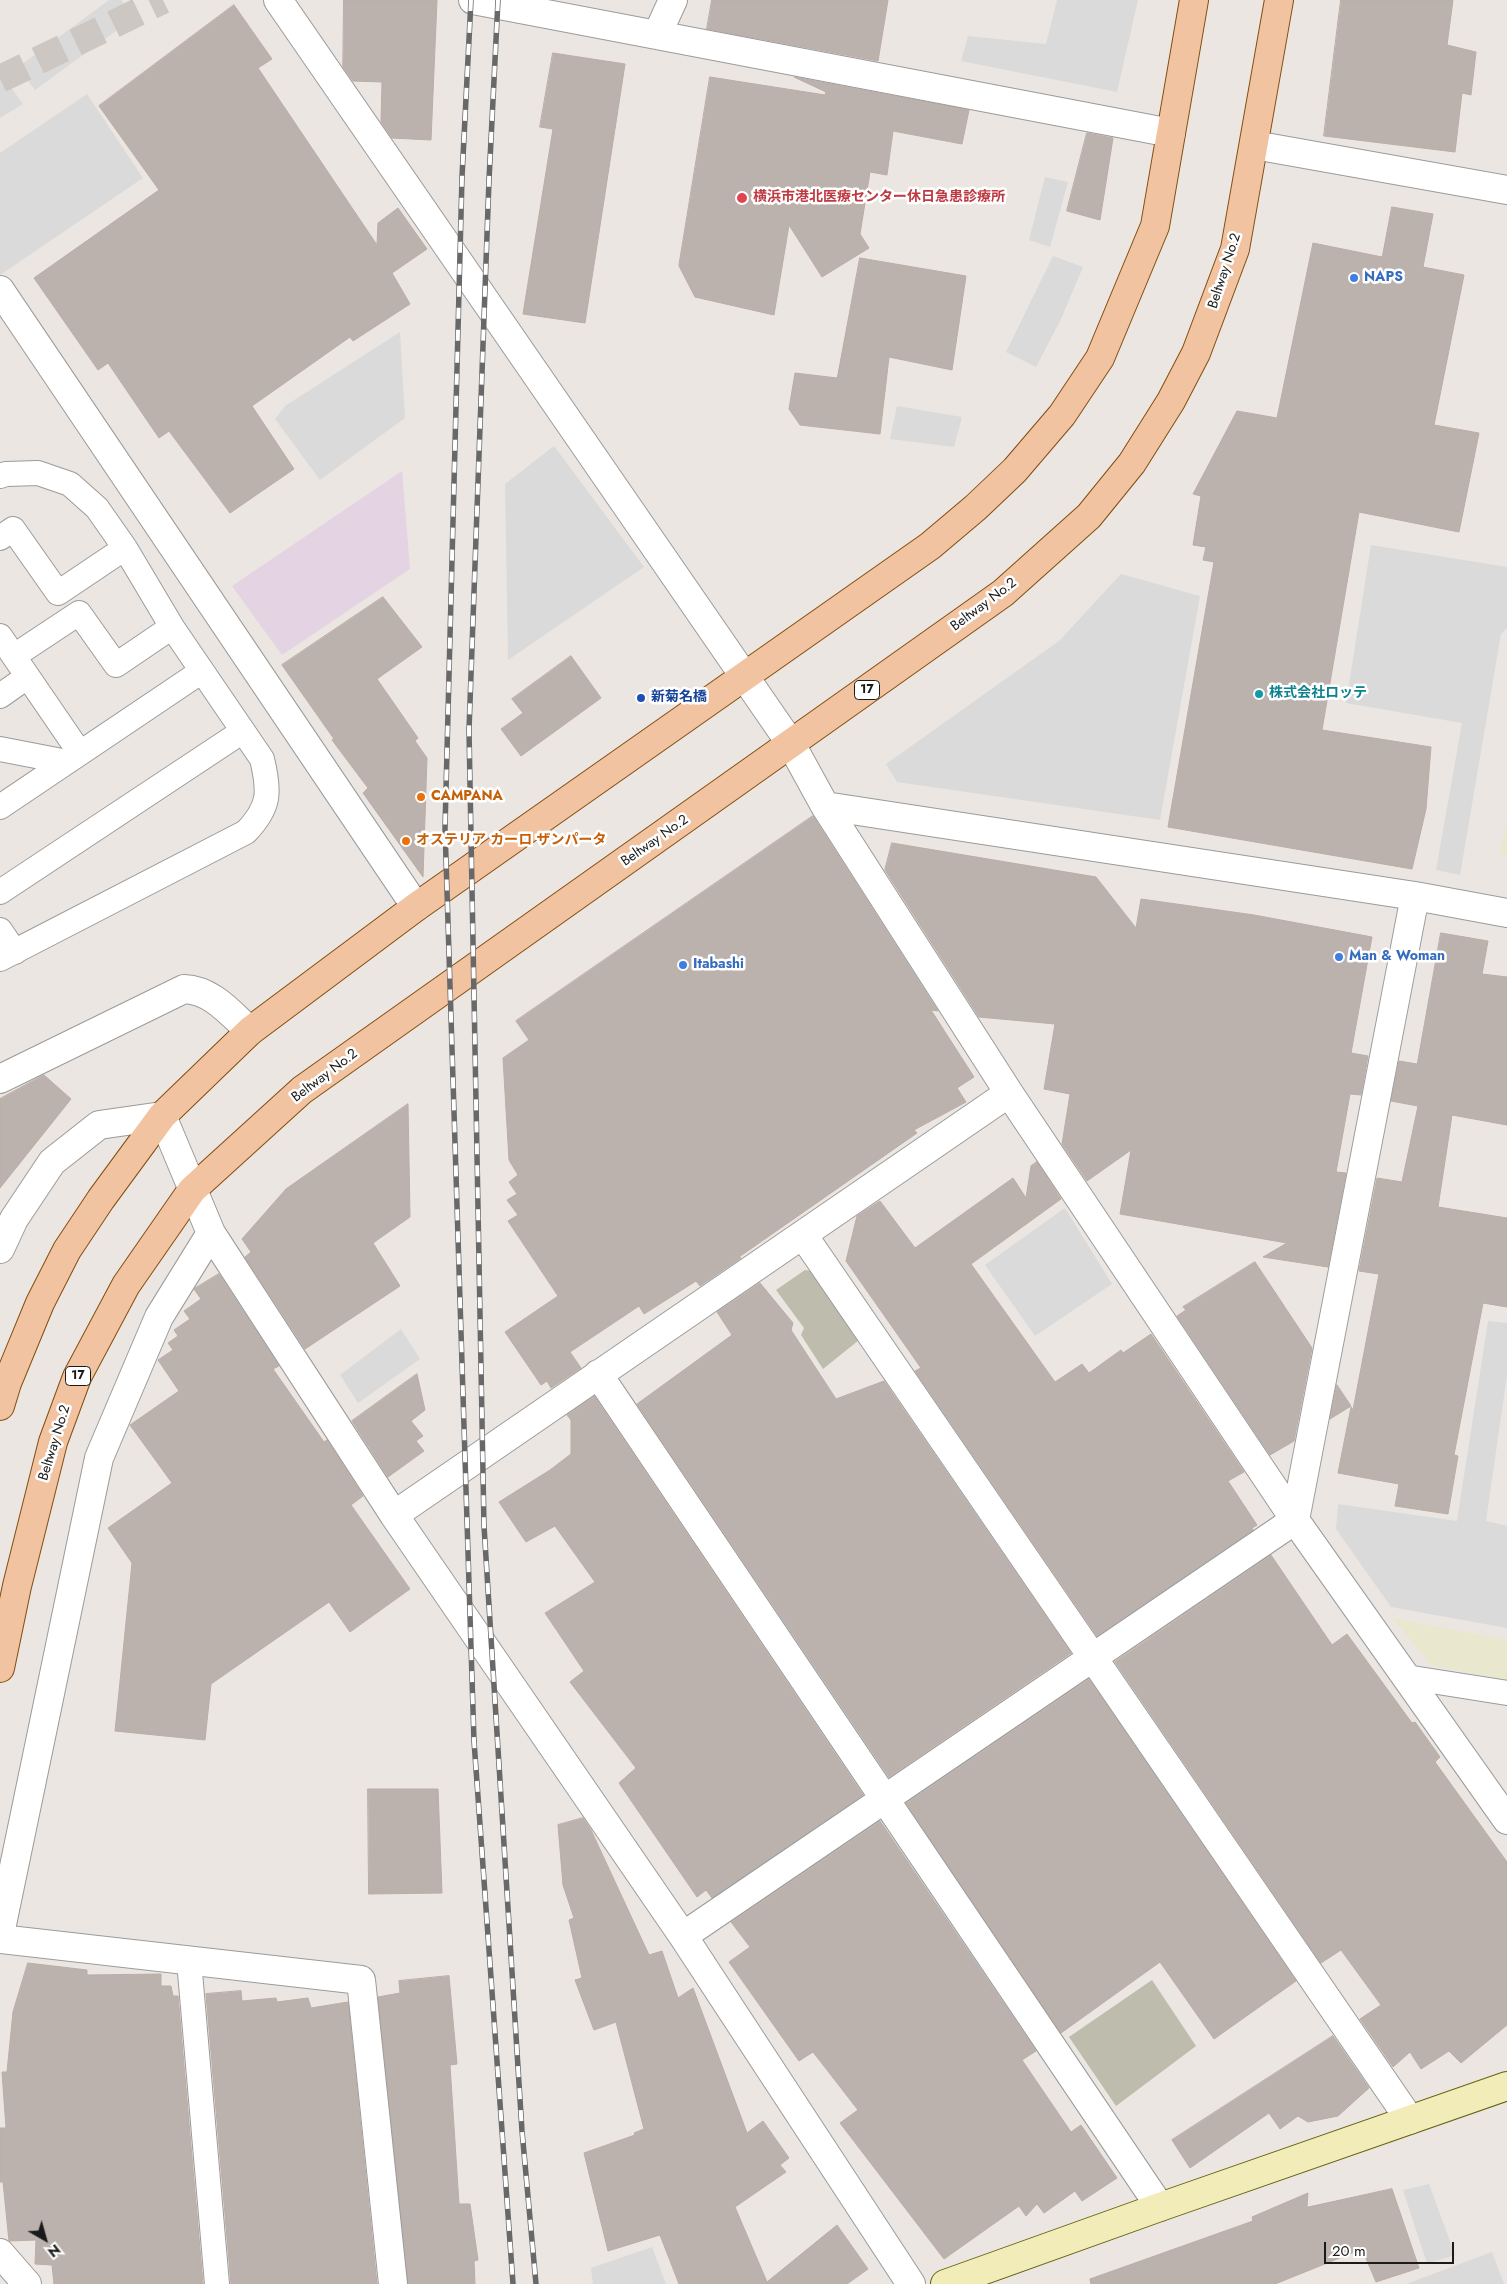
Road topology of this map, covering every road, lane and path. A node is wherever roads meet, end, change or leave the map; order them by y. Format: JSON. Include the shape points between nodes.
{"nodes":[{"id":1,"x":278,"y":0,"type":"edge"},
{"id":2,"x":473,"y":0,"type":"edge"},
{"id":3,"x":673,"y":0,"type":"edge"},
{"id":4,"x":1194,"y":0,"type":"edge"},
{"id":5,"x":1279,"y":0,"type":"edge"},
{"id":6,"x":531,"y":6,"type":"edge"},
{"id":7,"x":656,"y":35,"type":"junction"},
{"id":8,"x":1171,"y":133,"type":"junction"},
{"id":9,"x":1254,"y":145,"type":"junction"},
{"id":10,"x":1507,"y":190,"type":"edge"},
{"id":11,"x":0,"y":290,"type":"edge"},
{"id":12,"x":0,"y":476,"type":"edge"},
{"id":13,"x":0,"y":538,"type":"edge"},
{"id":14,"x":125,"y":548,"type":"junction"},
{"id":15,"x":172,"y":627,"type":"junction"},
{"id":16,"x":0,"y":636,"type":"edge"},
{"id":17,"x":14,"y":656,"type":"junction"},
{"id":18,"x":202,"y":671,"type":"junction"},
{"id":19,"x":744,"y":676,"type":"junction"},
{"id":20,"x":28,"y":677,"type":"junction"},
{"id":21,"x":0,"y":696,"type":"edge"},
{"id":22,"x":242,"y":731,"type":"junction"},
{"id":23,"x":791,"y":744,"type":"junction"},
{"id":24,"x":0,"y":749,"type":"edge"},
{"id":25,"x":73,"y":757,"type":"junction"},
{"id":26,"x":826,"y":806,"type":"junction"},
{"id":27,"x":0,"y":807,"type":"edge"},
{"id":28,"x":0,"y":892,"type":"edge"},
{"id":29,"x":1414,"y":896,"type":"junction"},
{"id":30,"x":416,"y":907,"type":"junction"},
{"id":31,"x":1507,"y":913,"type":"edge"},
{"id":32,"x":0,"y":930,"type":"edge"},
{"id":33,"x":7,"y":956,"type":"edge"},
{"id":34,"x":250,"y":1031,"type":"junction"},
{"id":35,"x":0,"y":1079,"type":"edge"},
{"id":36,"x":1009,"y":1093,"type":"junction"},
{"id":37,"x":162,"y":1116,"type":"junction"},
{"id":38,"x":192,"y":1190,"type":"junction"},
{"id":39,"x":211,"y":1234,"type":"junction"},
{"id":40,"x":803,"y":1235,"type":"junction"},
{"id":41,"x":0,"y":1249,"type":"edge"},
{"id":42,"x":598,"y":1374,"type":"junction"},
{"id":43,"x":0,"y":1406,"type":"edge"},
{"id":44,"x":394,"y":1515,"type":"junction"},
{"id":45,"x":1295,"y":1520,"type":"junction"},
{"id":46,"x":1093,"y":1657,"type":"junction"},
{"id":47,"x":0,"y":1668,"type":"edge"},
{"id":48,"x":1406,"y":1677,"type":"junction"},
{"id":49,"x":1507,"y":1693,"type":"edge"},
{"id":50,"x":885,"y":1799,"type":"junction"},
{"id":51,"x":1507,"y":1820,"type":"edge"},
{"id":52,"x":0,"y":1934,"type":"edge"},
{"id":53,"x":683,"y":1936,"type":"junction"},
{"id":54,"x":0,"y":1939,"type":"edge"},
{"id":55,"x":189,"y":1961,"type":"junction"},
{"id":56,"x":1507,"y":2086,"type":"edge"},
{"id":57,"x":1410,"y":2120,"type":"junction"},
{"id":58,"x":1160,"y":2207,"type":"junction"},
{"id":59,"x":0,"y":2253,"type":"edge"},
{"id":60,"x":27,"y":2284,"type":"edge"},
{"id":61,"x":217,"y":2284,"type":"edge"},
{"id":62,"x":393,"y":2284,"type":"edge"},
{"id":63,"x":911,"y":2284,"type":"edge"},
{"id":64,"x":945,"y":2284,"type":"edge"}],
"edges":[{"from":1,"to":19,"type":"street"},
{"from":2,"to":6,"type":"street"},
{"from":3,"to":7,"type":"street"},
{"from":4,"to":8,"type":"main road"},
{"from":5,"to":9,"type":"main road","name":"Beltway No.2","number":"17"},
{"from":6,"to":7,"type":"street"},
{"from":7,"to":8,"type":"street"},
{"from":8,"to":19,"type":"main road","via":[[1155,226],[1100,358],[1062,415],[1015,470],[930,546]]},
{"from":9,"to":10,"type":"street"},
{"from":9,"to":23,"type":"main road","name":"Beltway No.2","number":"17","via":[[1235,249],[1196,352],[1171,401],[1132,463],[1089,516],[1003,593]]},
{"from":11,"to":30,"type":"street"},
{"from":12,"to":14,"type":"lane","via":[[38,473],[70,484],[97,508]]},
{"from":13,"to":14,"type":"lane","via":[[13,529],[58,593]]},
{"from":14,"to":15,"type":"lane"},
{"from":15,"to":17,"type":"lane","via":[[116,664],[79,613]]},
{"from":15,"to":18,"type":"lane"},
{"from":16,"to":17,"type":"lane"},
{"from":17,"to":20,"type":"lane"},
{"from":18,"to":22,"type":"lane"},
{"from":18,"to":25,"type":"lane"},
{"from":19,"to":23,"type":"street"},
{"from":19,"to":30,"type":"main road"},
{"from":20,"to":21,"type":"lane"},
{"from":20,"to":25,"type":"lane"},
{"from":22,"to":28,"type":"lane"},
{"from":22,"to":33,"type":"lane","via":[[262,759],[267,780],[267,799],[259,818],[246,832]]},
{"from":23,"to":26,"type":"street"},
{"from":23,"to":38,"type":"main road","name":"Beltway No.2","number":"17","via":[[302,1090]]},
{"from":24,"to":25,"type":"lane"},
{"from":25,"to":27,"type":"lane"},
{"from":26,"to":29,"type":"street"},
{"from":26,"to":36,"type":"street"},
{"from":29,"to":31,"type":"street"},
{"from":29,"to":45,"type":"street"},
{"from":30,"to":34,"type":"main road"},
{"from":32,"to":33,"type":"lane"},
{"from":34,"to":35,"type":"street","via":[[214,998],[197,990],[184,989]]},
{"from":34,"to":37,"type":"main road"},
{"from":36,"to":40,"type":"street"},
{"from":36,"to":45,"type":"street"},
{"from":37,"to":38,"type":"street"},
{"from":37,"to":41,"type":"street","via":[[99,1125],[52,1162],[14,1220]]},
{"from":37,"to":43,"type":"main road","via":[[67,1250],[23,1343]]},
{"from":38,"to":39,"type":"street"},
{"from":38,"to":47,"type":"main road","name":"Beltway No.2","number":"17","via":[[126,1285],[77,1378],[53,1442]]},
{"from":39,"to":44,"type":"street"},
{"from":39,"to":52,"type":"street","via":[[158,1318],[100,1458]]},
{"from":40,"to":42,"type":"street"},
{"from":40,"to":46,"type":"street"},
{"from":42,"to":44,"type":"street"},
{"from":42,"to":50,"type":"street"},
{"from":44,"to":53,"type":"street"},
{"from":45,"to":46,"type":"street"},
{"from":45,"to":48,"type":"street"},
{"from":46,"to":50,"type":"street"},
{"from":46,"to":57,"type":"street"},
{"from":48,"to":49,"type":"lane"},
{"from":48,"to":51,"type":"street"},
{"from":50,"to":53,"type":"street"},
{"from":50,"to":58,"type":"street"},
{"from":53,"to":63,"type":"street"},
{"from":54,"to":55,"type":"street"},
{"from":55,"to":61,"type":"lane"},
{"from":55,"to":62,"type":"street","via":[[362,1980]]},
{"from":56,"to":57,"type":"street"},
{"from":57,"to":58,"type":"street"},
{"from":58,"to":64,"type":"street"},
{"from":59,"to":60,"type":"street"}]}
